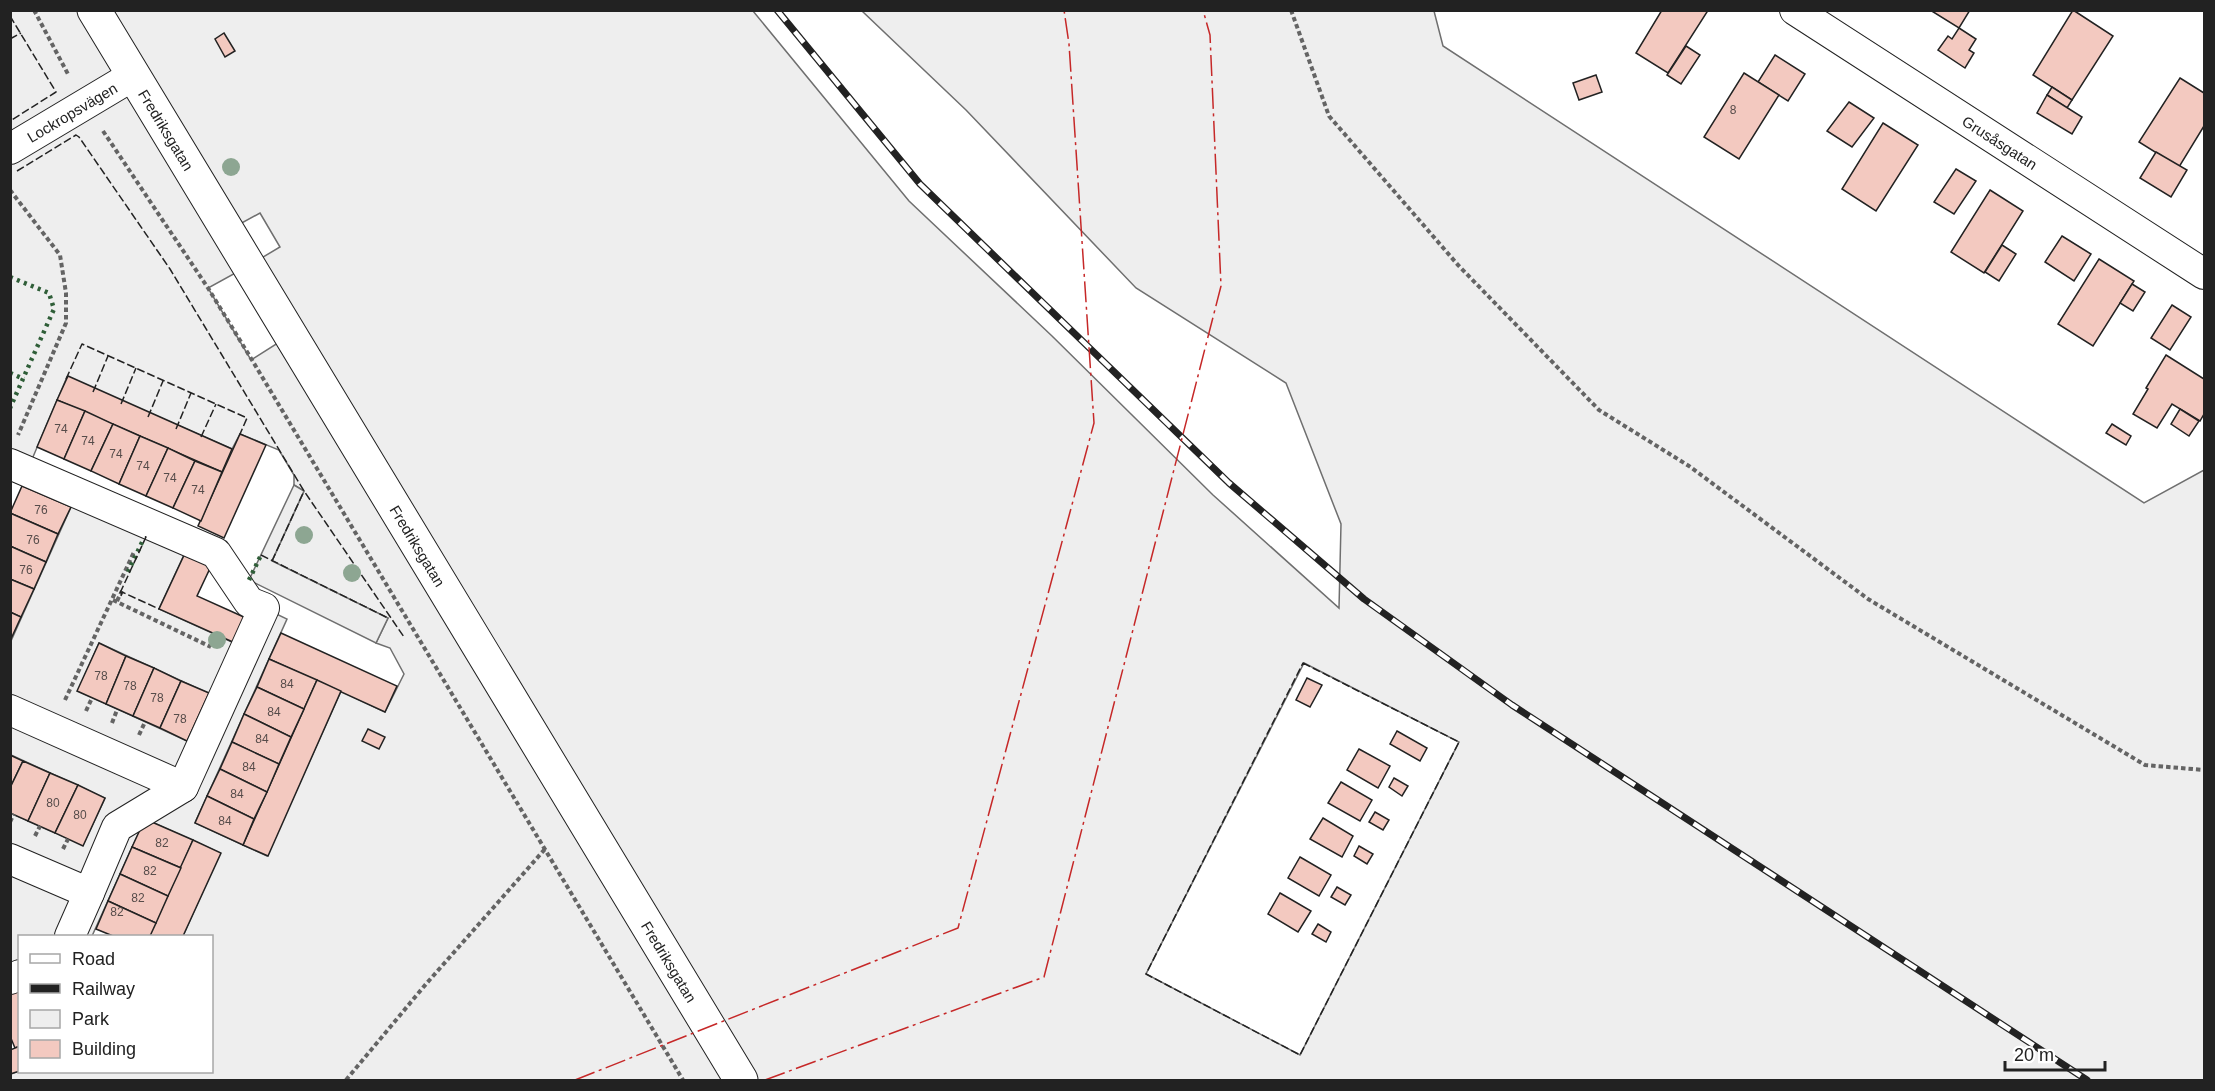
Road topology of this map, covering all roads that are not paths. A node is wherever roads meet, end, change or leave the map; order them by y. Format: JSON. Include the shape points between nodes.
{"nodes":[{"id":1,"x":94,"y":10,"type":"edge"},
{"id":2,"x":1795,"y":10,"type":"edge"},
{"id":3,"x":134,"y":75,"type":"junction"},
{"id":4,"x":10,"y":149,"type":"edge"},
{"id":5,"x":2205,"y":274,"type":"edge"},
{"id":6,"x":13,"y":453,"type":"edge"},
{"id":7,"x":10,"y":710,"type":"edge"},
{"id":8,"x":183,"y":787,"type":"junction"},
{"id":9,"x":10,"y":859,"type":"edge"},
{"id":10,"x":88,"y":893,"type":"junction"},
{"id":11,"x":69,"y":935,"type":"edge"},
{"id":12,"x":741,"y":1080,"type":"edge"}],
"edges":[{"from":1,"to":3,"type":"street","name":"Fredriksgatan"},
{"from":2,"to":5,"type":"street","name":"Grusåsgatan"},
{"from":3,"to":4,"type":"street","name":"Lockropsvägen"},
{"from":3,"to":12,"type":"street","name":"Fredriksgatan"},
{"from":6,"to":8,"type":"street","via":[[147,523],[216,553],[249,602],[264,608]]},
{"from":7,"to":8,"type":"street"},
{"from":8,"to":10,"type":"street","via":[[117,826]]},
{"from":9,"to":10,"type":"street"},
{"from":10,"to":11,"type":"street"}]}
